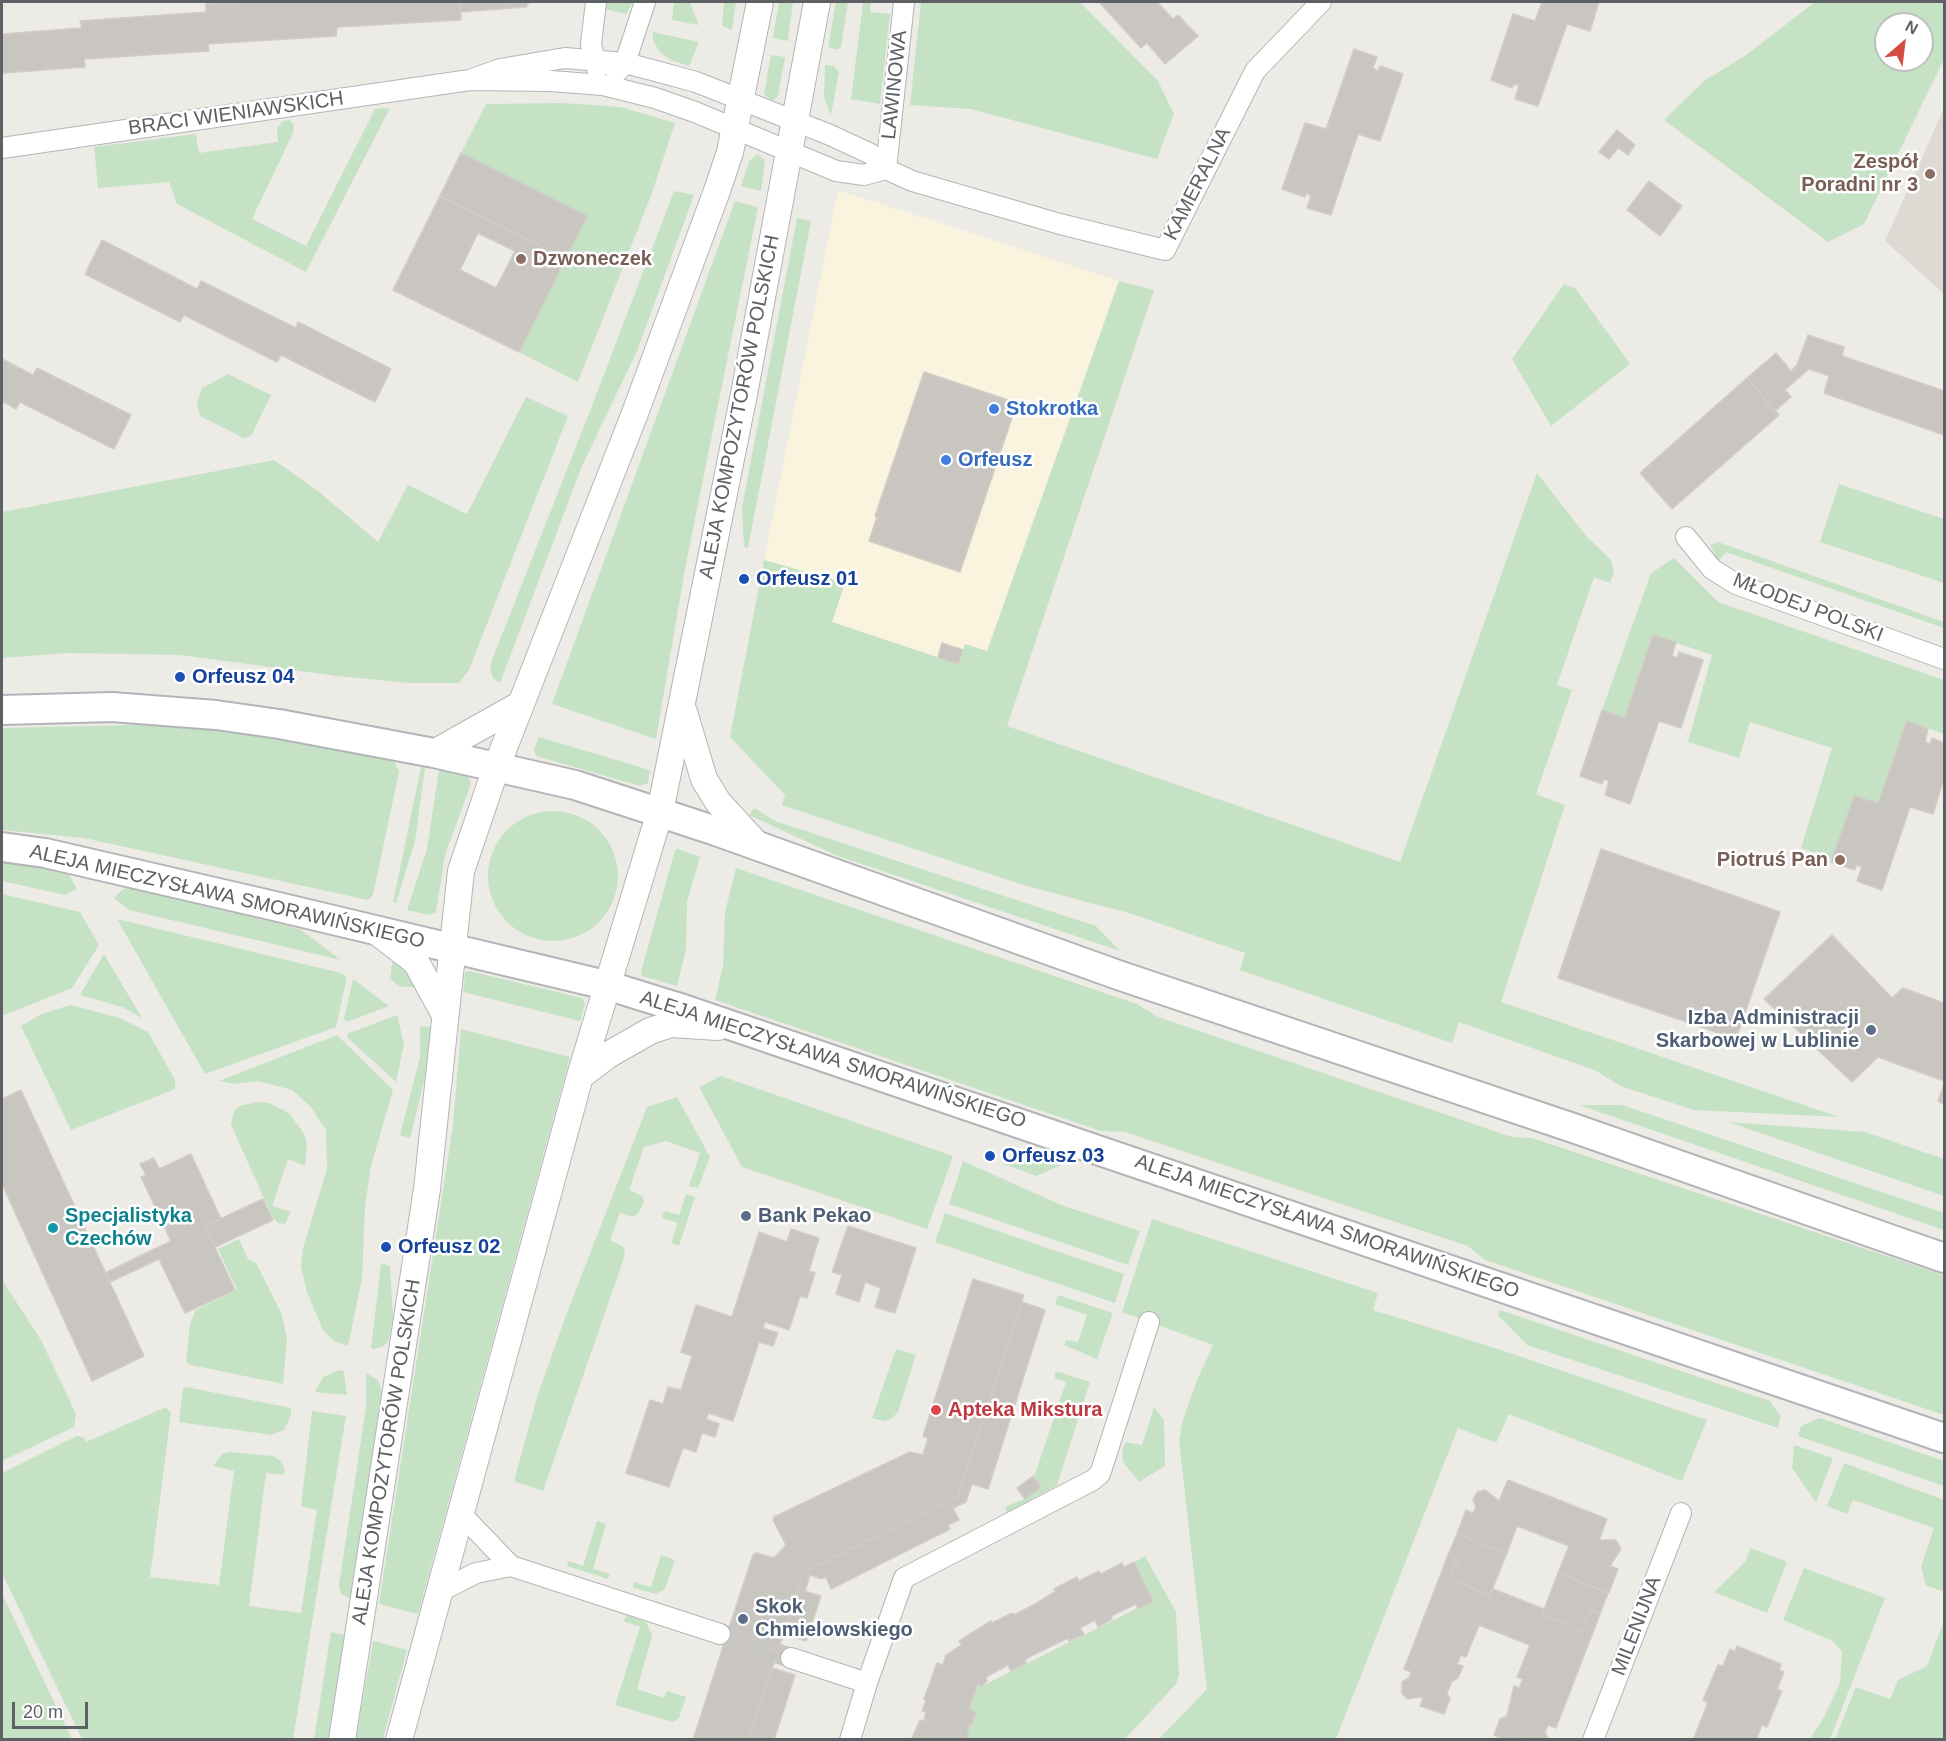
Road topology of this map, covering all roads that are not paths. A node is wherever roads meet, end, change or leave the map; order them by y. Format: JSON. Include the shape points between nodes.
{"nodes":[{"id":1,"x":596,"y":2,"type":"edge"},
{"id":2,"x":645,"y":2,"type":"edge"},
{"id":3,"x":760,"y":2,"type":"edge"},
{"id":4,"x":817,"y":2,"type":"edge"},
{"id":5,"x":903,"y":2,"type":"edge"},
{"id":6,"x":1321,"y":2,"type":"edge"},
{"id":7,"x":592,"y":60,"type":"junction"},
{"id":8,"x":625,"y":63,"type":"junction"},
{"id":9,"x":470,"y":80,"type":"junction"},
{"id":10,"x":603,"y":85,"type":"junction"},
{"id":11,"x":742,"y":100,"type":"junction"},
{"id":12,"x":795,"y":121,"type":"junction"},
{"id":13,"x":735,"y":129,"type":"junction"},
{"id":14,"x":2,"y":148,"type":"edge"},
{"id":15,"x":789,"y":152,"type":"junction"},
{"id":16,"x":886,"y":169,"type":"junction"},
{"id":17,"x":1686,"y":537,"type":"dead end"},
{"id":18,"x":1944,"y":659,"type":"edge"},
{"id":19,"x":520,"y":704,"type":"junction"},
{"id":20,"x":682,"y":708,"type":"junction"},
{"id":21,"x":2,"y":710,"type":"edge"},
{"id":22,"x":434,"y":753,"type":"junction"},
{"id":23,"x":496,"y":768,"type":"junction"},
{"id":24,"x":660,"y":812,"type":"junction"},
{"id":25,"x":2,"y":847,"type":"edge"},
{"id":26,"x":760,"y":847,"type":"junction"},
{"id":27,"x":374,"y":930,"type":"junction"},
{"id":28,"x":452,"y":950,"type":"junction"},
{"id":29,"x":606,"y":986,"type":"junction"},
{"id":30,"x":446,"y":1016,"type":"junction"},
{"id":31,"x":743,"y":1030,"type":"junction"},
{"id":32,"x":580,"y":1076,"type":"junction"},
{"id":33,"x":1944,"y":1258,"type":"edge"},
{"id":34,"x":1149,"y":1322,"type":"dead end"},
{"id":35,"x":1944,"y":1438,"type":"edge"},
{"id":36,"x":460,"y":1513,"type":"junction"},
{"id":37,"x":1681,"y":1513,"type":"dead end"},
{"id":38,"x":511,"y":1566,"type":"junction"},
{"id":39,"x":439,"y":1592,"type":"junction"},
{"id":40,"x":720,"y":1634,"type":"tunnel mouth"},
{"id":41,"x":791,"y":1658,"type":"tunnel mouth"},
{"id":42,"x":867,"y":1683,"type":"junction"},
{"id":43,"x":342,"y":1740,"type":"edge"},
{"id":44,"x":399,"y":1740,"type":"edge"},
{"id":45,"x":850,"y":1740,"type":"edge"},
{"id":46,"x":1593,"y":1740,"type":"edge"}],
"edges":[{"from":1,"to":7,"type":"street"},
{"from":2,"to":8,"type":"street"},
{"from":3,"to":11,"type":"street"},
{"from":4,"to":12,"type":"street","name":"ALEJA KOMPOZYTORÓW POLSKICH"},
{"from":5,"to":16,"type":"street","name":"LAWINOWA"},
{"from":6,"to":16,"type":"street","name":"KAMERALNA","via":[[1255,72],[1165,250],[962,196]]},
{"from":7,"to":8,"type":"street","name":"BRACI WIENIAWSKICH"},
{"from":7,"to":9,"type":"street","name":"BRACI WIENIAWSKICH","via":[[543,61],[500,69]]},
{"from":7,"to":10,"type":"street"},
{"from":8,"to":10,"type":"street"},
{"from":8,"to":11,"type":"street","name":"BRACI WIENIAWSKICH","via":[[696,82]]},
{"from":9,"to":10,"type":"street","name":"BRACI WIENIAWSKICH"},
{"from":9,"to":14,"type":"street","name":"BRACI WIENIAWSKICH"},
{"from":10,"to":13,"type":"street","name":"BRACI WIENIAWSKICH","via":[[678,106]]},
{"from":11,"to":12,"type":"street","name":"KAMERALNA"},
{"from":11,"to":13,"type":"street"},
{"from":12,"to":15,"type":"street","name":"ALEJA KOMPOZYTORÓW POLSKICH"},
{"from":12,"to":16,"type":"street","name":"KAMERALNA","via":[[871,154]]},
{"from":13,"to":15,"type":"street","name":"BRACI WIENIAWSKICH"},
{"from":13,"to":19,"type":"street","via":[[672,315]]},
{"from":15,"to":16,"type":"street","via":[[836,171],[864,175]]},
{"from":15,"to":20,"type":"street","name":"ALEJA KOMPOZYTORÓW POLSKICH"},
{"from":17,"to":18,"type":"street","name":"MŁODEJ POLSKI","via":[[1712,569],[1736,584]]},
{"from":19,"to":22,"type":"street"},
{"from":19,"to":23,"type":"street"},
{"from":20,"to":24,"type":"street","name":"ALEJA KOMPOZYTORÓW POLSKICH"},
{"from":20,"to":26,"type":"street","via":[[704,779],[718,802]]},
{"from":21,"to":22,"type":"main road","via":[[111,707],[216,715]]},
{"from":22,"to":23,"type":"main road"},
{"from":23,"to":24,"type":"main road","via":[[575,785]]},
{"from":23,"to":28,"type":"street","name":"ALEJA KOMPOZYTORÓW POLSKICH","via":[[461,871]]},
{"from":24,"to":26,"type":"main road"},
{"from":24,"to":29,"type":"street","name":"ALEJA KOMPOZYTORÓW POLSKICH"},
{"from":25,"to":27,"type":"main road","name":"ALEJA MIECZYSŁAWA SMORAWIŃSKIEGO","via":[[94,864]]},
{"from":26,"to":33,"type":"main road","via":[[1121,976]]},
{"from":27,"to":28,"type":"main road","name":"ALEJA MIECZYSŁAWA SMORAWIŃSKIEGO"},
{"from":27,"to":30,"type":"street","via":[[416,962]]},
{"from":28,"to":29,"type":"main road","name":"ALEJA MIECZYSŁAWA SMORAWIŃSKIEGO"},
{"from":28,"to":30,"type":"street","name":"ALEJA KOMPOZYTORÓW POLSKICH"},
{"from":29,"to":31,"type":"main road","name":"ALEJA MIECZYSŁAWA SMORAWIŃSKIEGO"},
{"from":29,"to":32,"type":"street"},
{"from":30,"to":43,"type":"street","name":"ALEJA KOMPOZYTORÓW POLSKICH","via":[[427,1189]]},
{"from":31,"to":32,"type":"street","via":[[671,1024],[643,1035]]},
{"from":31,"to":35,"type":"main road","name":"ALEJA MIECZYSŁAWA SMORAWIŃSKIEGO"},
{"from":32,"to":36,"type":"street"},
{"from":34,"to":42,"type":"street","via":[[1100,1474],[904,1578]]},
{"from":36,"to":38,"type":"street"},
{"from":36,"to":39,"type":"street"},
{"from":37,"to":46,"type":"street","name":"MILENIJNA"},
{"from":38,"to":39,"type":"street","via":[[476,1573]]},
{"from":38,"to":40,"type":"street"},
{"from":39,"to":44,"type":"street"},
{"from":41,"to":42,"type":"street"},
{"from":42,"to":45,"type":"street"}]}
